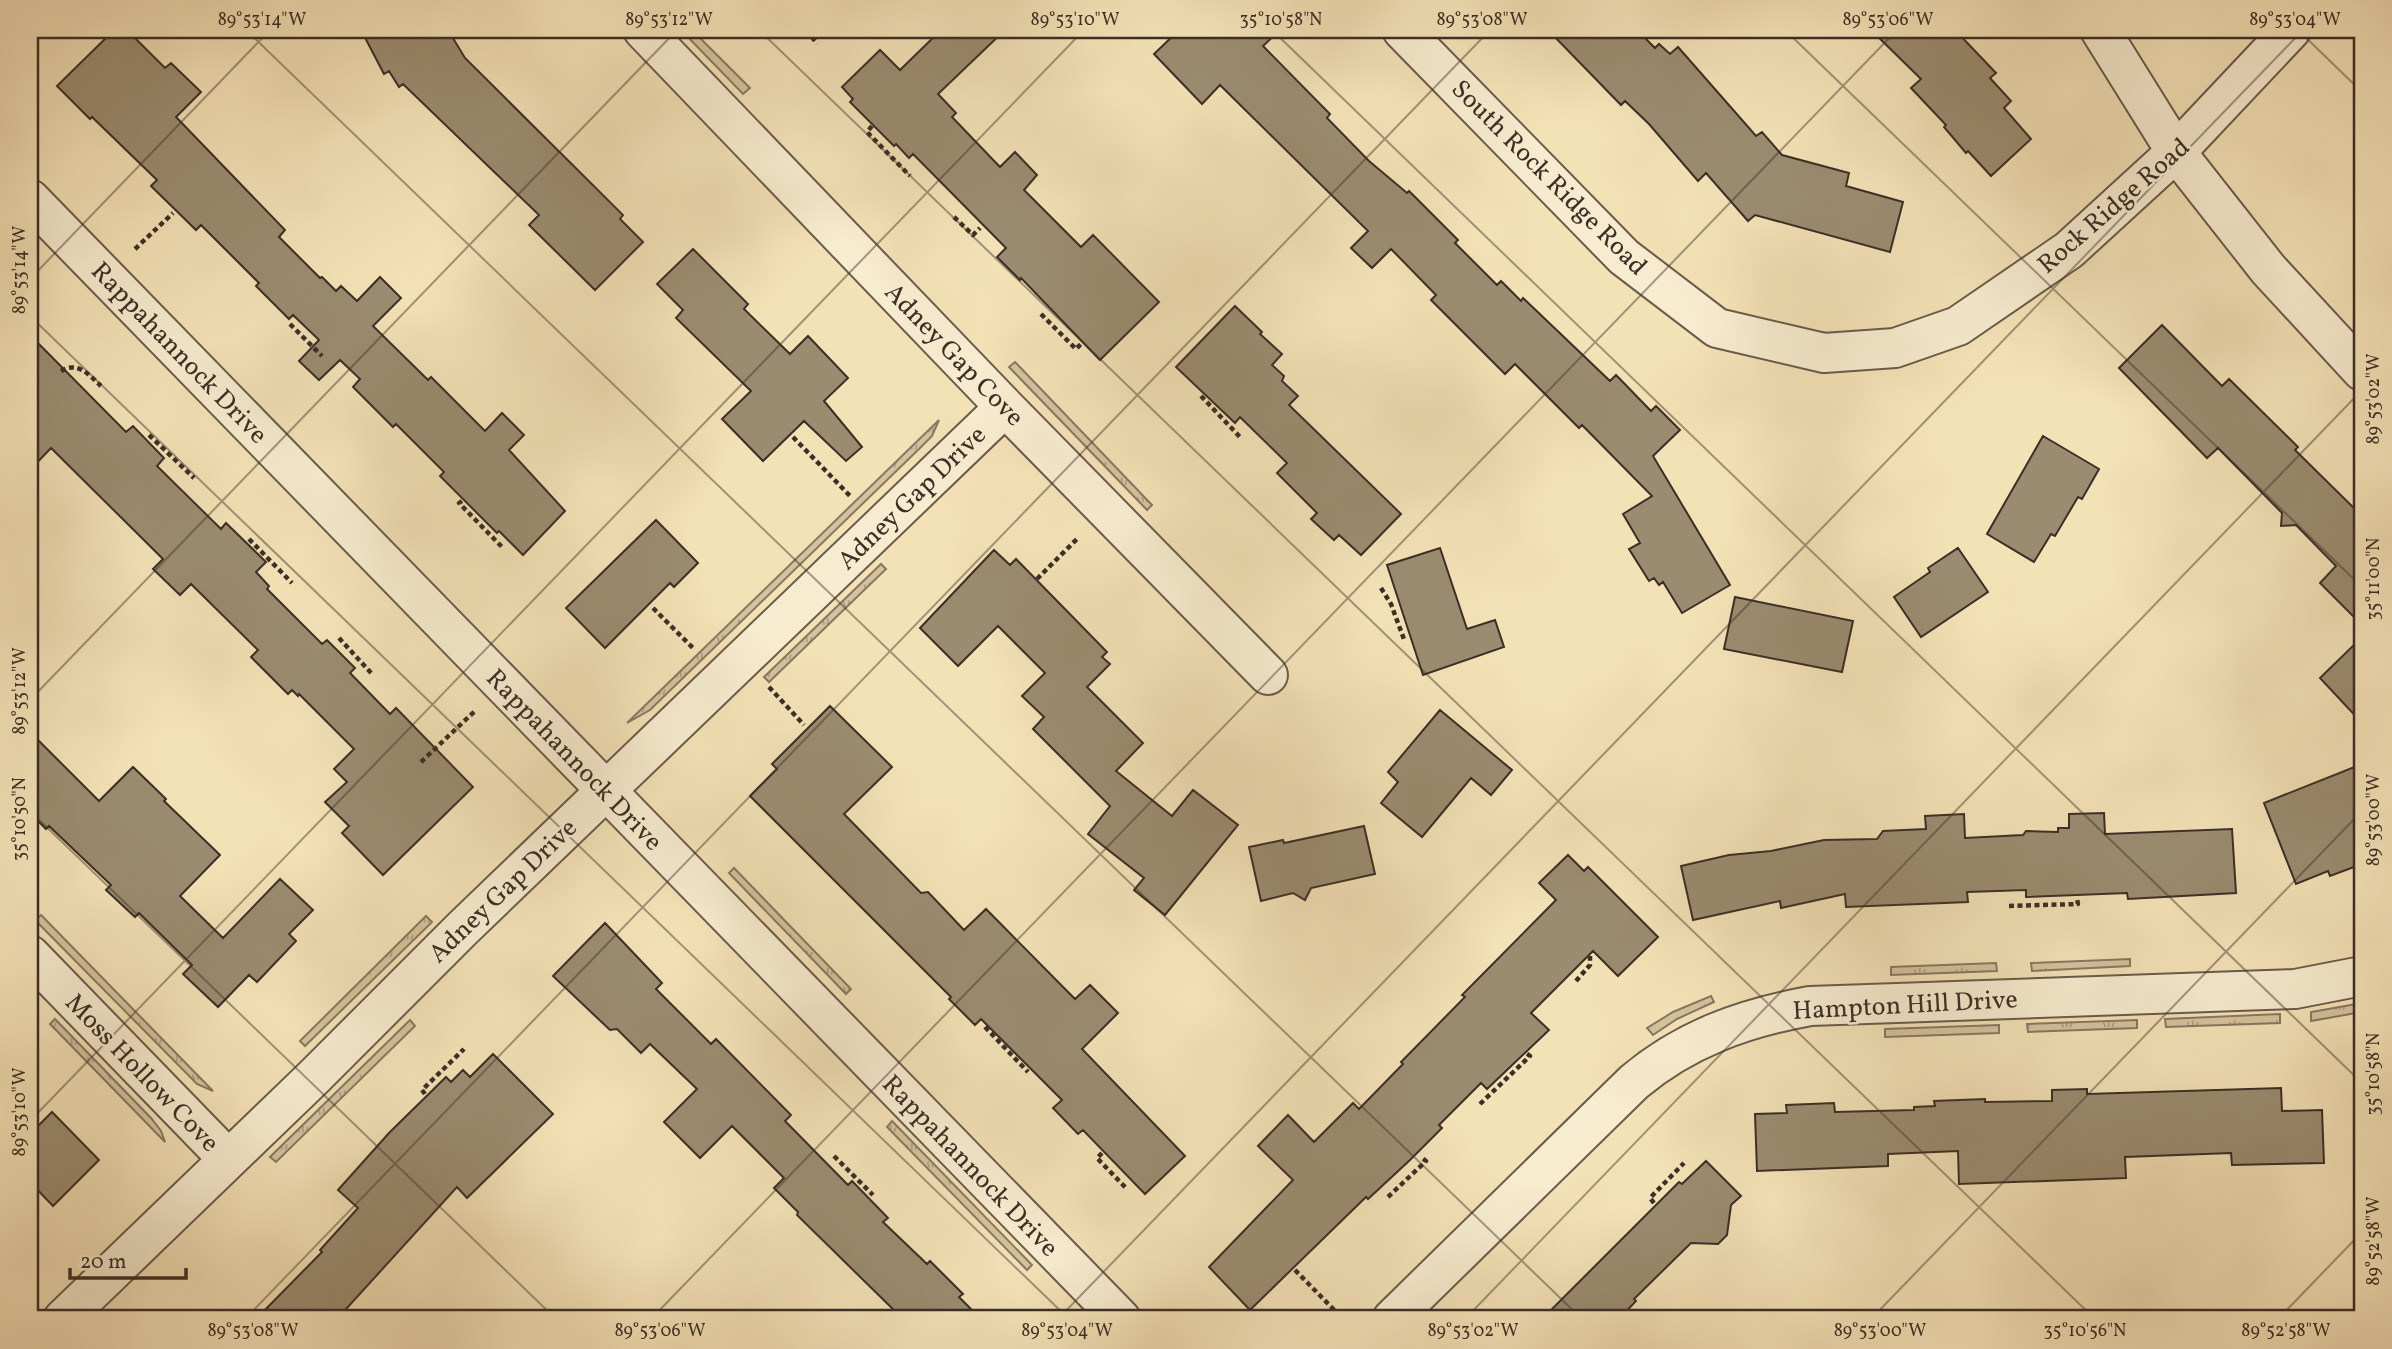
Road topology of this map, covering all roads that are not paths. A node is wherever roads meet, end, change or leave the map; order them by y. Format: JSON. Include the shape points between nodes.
{"nodes":[{"id":1,"x":643,"y":30,"type":"edge"},
{"id":2,"x":1402,"y":30,"type":"edge"},
{"id":3,"x":2100,"y":30,"type":"edge"},
{"id":4,"x":2291,"y":30,"type":"edge"},
{"id":5,"x":2176,"y":152,"type":"junction"},
{"id":6,"x":30,"y":198,"type":"edge"},
{"id":7,"x":1824,"y":352,"type":"joint"},
{"id":8,"x":2362,"y":371,"type":"edge"},
{"id":9,"x":1005,"y":407,"type":"junction"},
{"id":10,"x":1268,"y":675,"type":"dead end"},
{"id":11,"x":606,"y":790,"type":"junction"},
{"id":12,"x":30,"y":955,"type":"edge"},
{"id":13,"x":2362,"y":976,"type":"edge"},
{"id":14,"x":228,"y":1159,"type":"junction"},
{"id":15,"x":63,"y":1319,"type":"edge"},
{"id":16,"x":1121,"y":1319,"type":"edge"},
{"id":17,"x":1392,"y":1319,"type":"edge"}],
"edges":[{"from":1,"to":9,"type":"street","name":"Adney Gap Cove"},
{"from":2,"to":7,"type":"street","name":"South Rock Ridge Road","via":[[1623,257],[1717,328]]},
{"from":3,"to":5,"type":"street"},
{"from":4,"to":5,"type":"street","name":"Rock Ridge Road"},
{"from":5,"to":7,"type":"street","name":"Rock Ridge Road","via":[[2069,250],[1958,326],[1895,348]]},
{"from":5,"to":8,"type":"street","via":[[2268,269]]},
{"from":6,"to":11,"type":"street","name":"Rappahannock Drive"},
{"from":9,"to":10,"type":"street","name":"Adney Gap Cove"},
{"from":9,"to":11,"type":"street","name":"Adney Gap Drive"},
{"from":11,"to":14,"type":"street","name":"Adney Gap Drive"},
{"from":11,"to":16,"type":"street","name":"Rappahannock Drive"},
{"from":12,"to":14,"type":"street","name":"Moss Hollow Cove"},
{"from":13,"to":17,"type":"street","name":"Hampton Hill Drive","via":[[2295,989],[1810,1006],[1740,1022],[1687,1045],[1634,1082]]},
{"from":14,"to":15,"type":"street","name":"Adney Gap Drive"}]}
